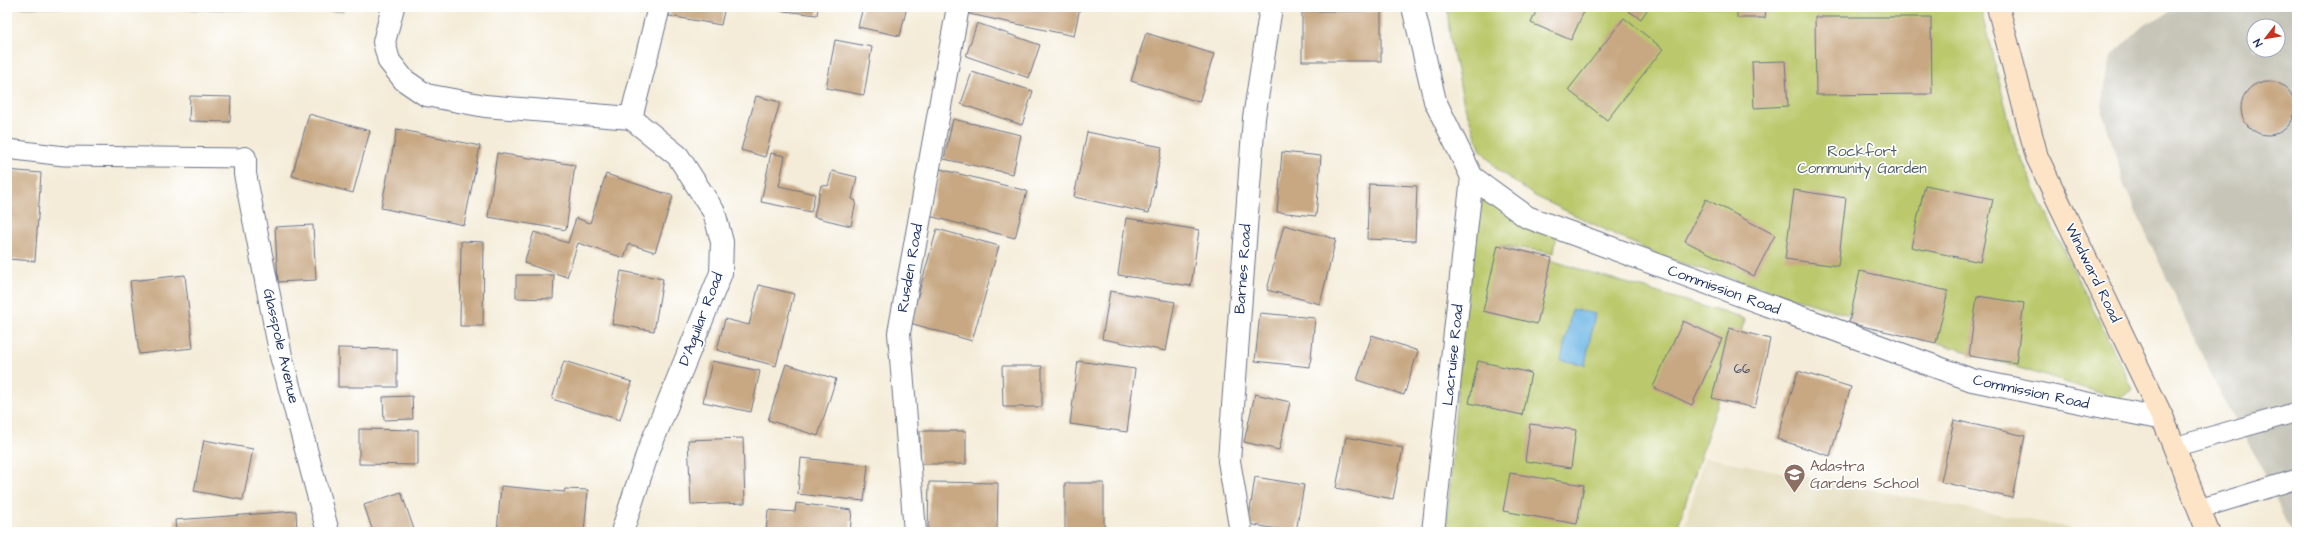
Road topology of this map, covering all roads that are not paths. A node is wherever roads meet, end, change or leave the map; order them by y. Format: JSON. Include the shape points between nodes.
{"nodes":[{"id":1,"x":393,"y":7,"type":"edge"},
{"id":2,"x":659,"y":7,"type":"edge"},
{"id":3,"x":958,"y":7,"type":"edge"},
{"id":4,"x":1271,"y":7,"type":"edge"},
{"id":5,"x":1413,"y":7,"type":"edge"},
{"id":6,"x":1998,"y":7,"type":"edge"},
{"id":7,"x":631,"y":118,"type":"junction"},
{"id":8,"x":7,"y":149,"type":"edge"},
{"id":9,"x":245,"y":158,"type":"joint"},
{"id":10,"x":1472,"y":177,"type":"junction"},
{"id":11,"x":2297,"y":412,"type":"edge"},
{"id":12,"x":2163,"y":419,"type":"junction"},
{"id":13,"x":2174,"y":447,"type":"junction"},
{"id":14,"x":2297,"y":479,"type":"edge"},
{"id":15,"x":2199,"y":509,"type":"junction"},
{"id":16,"x":328,"y":532,"type":"edge"},
{"id":17,"x":622,"y":532,"type":"edge"},
{"id":18,"x":915,"y":532,"type":"edge"},
{"id":19,"x":1241,"y":532,"type":"edge"},
{"id":20,"x":1433,"y":532,"type":"edge"},
{"id":21,"x":2208,"y":532,"type":"edge"}],
"edges":[{"from":1,"to":7,"type":"street","via":[[384,42],[389,61],[404,80],[426,95],[485,106]]},
{"from":2,"to":7,"type":"street"},
{"from":3,"to":18,"type":"street","name":"Rusden Road","via":[[899,333]]},
{"from":4,"to":19,"type":"street","name":"Barnes Road","via":[[1254,118],[1229,461]]},
{"from":5,"to":10,"type":"street","name":"Commission Road","via":[[1435,101]]},
{"from":6,"to":12,"type":"main road","name":"Windward Road","via":[[2037,157]]},
{"from":7,"to":17,"type":"street","name":"D'Aguilar Road","via":[[678,156],[714,212],[722,242],[721,273],[648,452]]},
{"from":8,"to":9,"type":"lane","via":[[64,156]]},
{"from":9,"to":16,"type":"street","name":"Glasspole Avenue","via":[[245,174],[281,356]]},
{"from":10,"to":12,"type":"street","name":"Commission Road","via":[[1526,217],[1972,380]]},
{"from":10,"to":20,"type":"street","name":"Lacruise Road"},
{"from":11,"to":13,"type":"lane"},
{"from":12,"to":13,"type":"main road","name":"Windward Road"},
{"from":13,"to":15,"type":"main road","name":"Windward Road"},
{"from":14,"to":15,"type":"lane"},
{"from":15,"to":21,"type":"main road","name":"Windward Road"}]}
